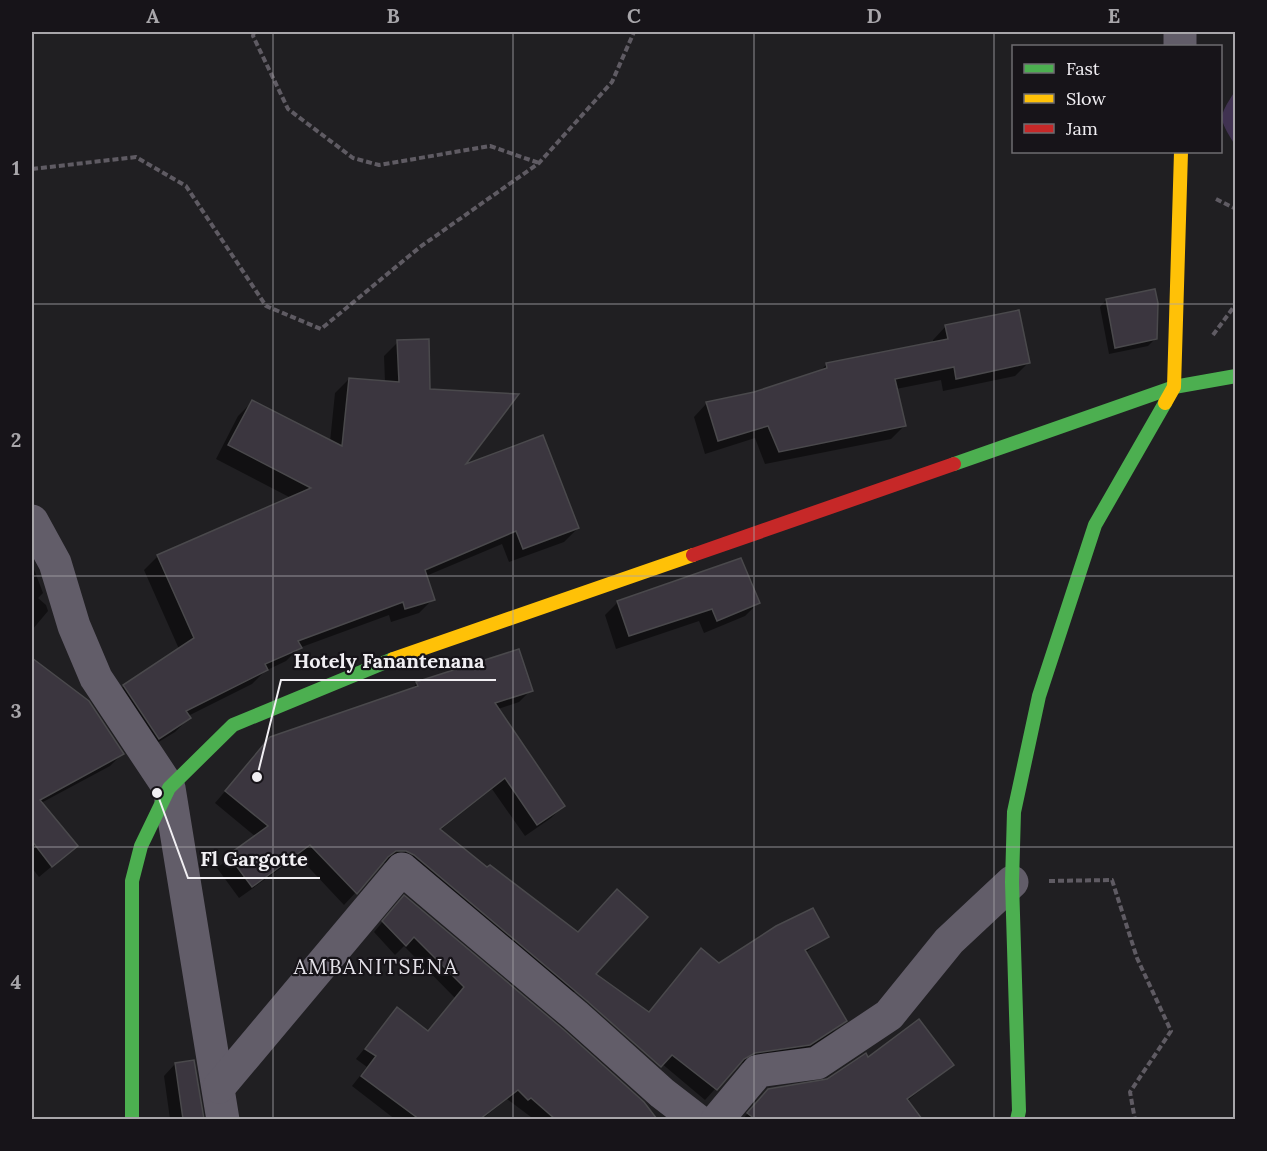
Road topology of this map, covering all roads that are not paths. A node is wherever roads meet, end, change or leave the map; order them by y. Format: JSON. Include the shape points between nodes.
{"nodes":[{"id":1,"x":1181,"y":153,"type":"edge"},
{"id":2,"x":1236,"y":376,"type":"edge"},
{"id":3,"x":1174,"y":387,"type":"junction"},
{"id":4,"x":32,"y":521,"type":"edge"},
{"id":5,"x":169,"y":788,"type":"junction"},
{"id":6,"x":1012,"y":882,"type":"junction"},
{"id":7,"x":219,"y":1087,"type":"junction"},
{"id":8,"x":132,"y":1119,"type":"edge"},
{"id":9,"x":223,"y":1119,"type":"edge"},
{"id":10,"x":697,"y":1119,"type":"edge"},
{"id":11,"x":717,"y":1119,"type":"edge"},
{"id":12,"x":1017,"y":1119,"type":"edge"}],
"edges":[{"from":1,"to":3,"type":"main road"},
{"from":2,"to":3,"type":"main road"},
{"from":3,"to":5,"type":"main road","via":[[371,667],[233,725]]},
{"from":3,"to":6,"type":"main road","via":[[1095,525],[1039,696],[1014,812]]},
{"from":4,"to":5,"type":"street","via":[[55,563],[74,626],[96,678]]},
{"from":5,"to":7,"type":"street"},
{"from":5,"to":8,"type":"main road","via":[[141,846],[132,881]]},
{"from":6,"to":11,"type":"street","via":[[949,941],[889,1015],[817,1063],[758,1071]]},
{"from":6,"to":12,"type":"main road"},
{"from":7,"to":9,"type":"street"},
{"from":7,"to":10,"type":"street","via":[[402,869]]}]}
